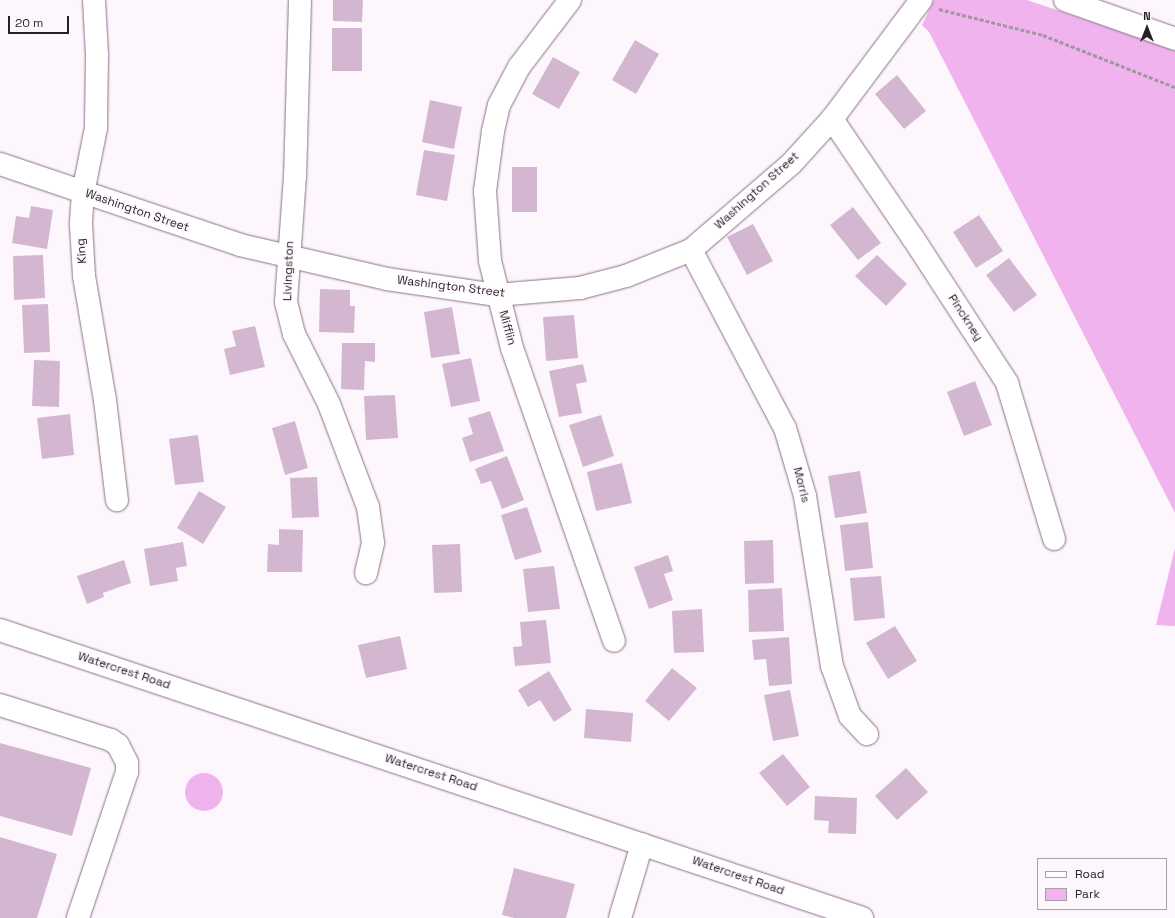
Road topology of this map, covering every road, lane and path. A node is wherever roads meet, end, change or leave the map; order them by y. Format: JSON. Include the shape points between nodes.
{"nodes":[{"id":1,"x":94,"y":0,"type":"edge"},
{"id":2,"x":300,"y":0,"type":"edge"},
{"id":3,"x":570,"y":0,"type":"edge"},
{"id":4,"x":1065,"y":0,"type":"edge"},
{"id":5,"x":929,"y":4,"type":"edge"},
{"id":6,"x":1175,"y":39,"type":"edge"},
{"id":7,"x":1175,"y":86,"type":"edge"},
{"id":8,"x":832,"y":119,"type":"junction"},
{"id":9,"x":0,"y":164,"type":"edge"},
{"id":10,"x":83,"y":193,"type":"junction"},
{"id":11,"x":691,"y":250,"type":"junction"},
{"id":12,"x":288,"y":258,"type":"junction"},
{"id":13,"x":498,"y":295,"type":"junction"},
{"id":14,"x":117,"y":500,"type":"dead end"},
{"id":15,"x":1054,"y":539,"type":"dead end"},
{"id":16,"x":366,"y":573,"type":"dead end"},
{"id":17,"x":0,"y":630,"type":"edge"},
{"id":18,"x":614,"y":641,"type":"dead end"},
{"id":19,"x":0,"y":706,"type":"edge"},
{"id":20,"x":867,"y":734,"type":"dead end"},
{"id":21,"x":642,"y":844,"type":"junction"},
{"id":22,"x":78,"y":918,"type":"edge"},
{"id":23,"x":620,"y":918,"type":"edge"},
{"id":24,"x":862,"y":918,"type":"edge"}],
"edges":[{"from":1,"to":10,"type":"street","name":"King","via":[[98,55],[96,128]]},
{"from":2,"to":12,"type":"street","name":"Livingston","via":[[295,176]]},
{"from":3,"to":13,"type":"street","name":"Mifflin","via":[[519,67],[499,105],[492,131],[485,191],[490,261]]},
{"from":4,"to":6,"type":"street"},
{"from":5,"to":7,"type":"path","via":[[1043,35]]},
{"from":5,"to":8,"type":"street","name":"Washington Street"},
{"from":8,"to":11,"type":"street","name":"Washington Street","via":[[791,164]]},
{"from":8,"to":15,"type":"street","name":"Pinckney","via":[[1007,383]]},
{"from":9,"to":10,"type":"street","name":"Washington Street"},
{"from":10,"to":12,"type":"street","name":"Washington Street"},
{"from":10,"to":14,"type":"street","name":"King","via":[[81,224],[84,276],[105,400]]},
{"from":11,"to":13,"type":"street","name":"Washington Street","via":[[626,276],[580,288]]},
{"from":11,"to":20,"type":"street","name":"Morris","via":[[785,428],[805,496],[832,666],[850,716]]},
{"from":12,"to":13,"type":"street","name":"Washington Street","via":[[387,279]]},
{"from":12,"to":16,"type":"street","name":"Livingston","via":[[286,302],[294,334],[329,404],[368,507],[373,543]]},
{"from":13,"to":18,"type":"street","name":"Mifflin","via":[[512,348]]},
{"from":17,"to":21,"type":"street","name":"Watercrest Road"},
{"from":19,"to":22,"type":"street","via":[[111,740],[118,745],[127,763],[127,772]]},
{"from":21,"to":23,"type":"street"},
{"from":21,"to":24,"type":"street","name":"Watercrest Road"}]}
